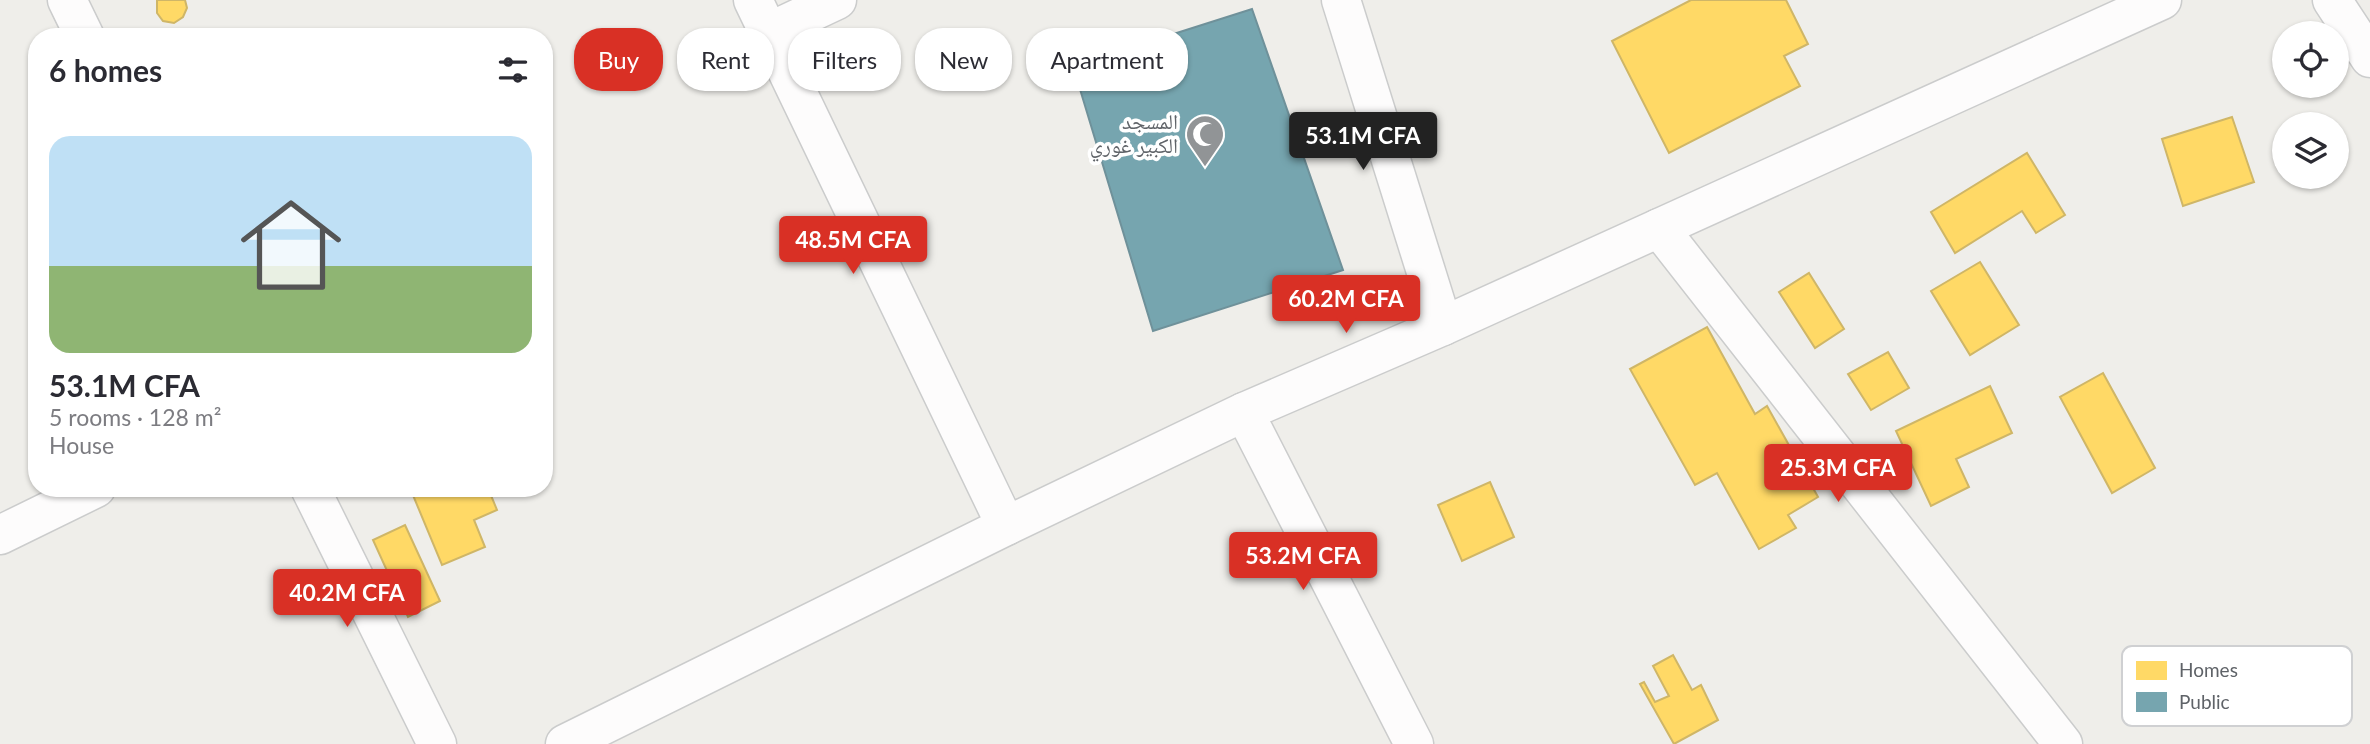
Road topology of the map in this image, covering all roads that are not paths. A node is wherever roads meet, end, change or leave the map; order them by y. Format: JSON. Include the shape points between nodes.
{"nodes":[{"id":1,"x":67,"y":0,"type":"edge"},
{"id":2,"x":837,"y":0,"type":"edge"},
{"id":3,"x":1341,"y":0,"type":"edge"},
{"id":4,"x":2162,"y":0,"type":"edge"},
{"id":5,"x":2332,"y":0,"type":"edge"},
{"id":6,"x":761,"y":16,"type":"edge"},
{"id":7,"x":81,"y":28,"type":"edge"},
{"id":8,"x":2370,"y":58,"type":"edge"},
{"id":9,"x":1659,"y":228,"type":"junction"},
{"id":10,"x":1443,"y":326,"type":"junction"},
{"id":11,"x":1244,"y":412,"type":"junction"},
{"id":12,"x":78,"y":497,"type":"edge"},
{"id":13,"x":314,"y":497,"type":"edge"},
{"id":14,"x":1006,"y":526,"type":"junction"},
{"id":15,"x":0,"y":535,"type":"edge"},
{"id":16,"x":437,"y":744,"type":"edge"},
{"id":17,"x":565,"y":744,"type":"edge"},
{"id":18,"x":1414,"y":744,"type":"edge"},
{"id":19,"x":2063,"y":744,"type":"edge"}],
"edges":[{"from":1,"to":7,"type":"street"},
{"from":2,"to":6,"type":"street"},
{"from":3,"to":10,"type":"street"},
{"from":4,"to":9,"type":"street"},
{"from":5,"to":8,"type":"street"},
{"from":6,"to":14,"type":"street"},
{"from":9,"to":10,"type":"street"},
{"from":9,"to":19,"type":"street"},
{"from":10,"to":11,"type":"street"},
{"from":11,"to":14,"type":"street"},
{"from":11,"to":18,"type":"street"},
{"from":12,"to":15,"type":"street"},
{"from":13,"to":16,"type":"street"},
{"from":14,"to":17,"type":"street"}]}
